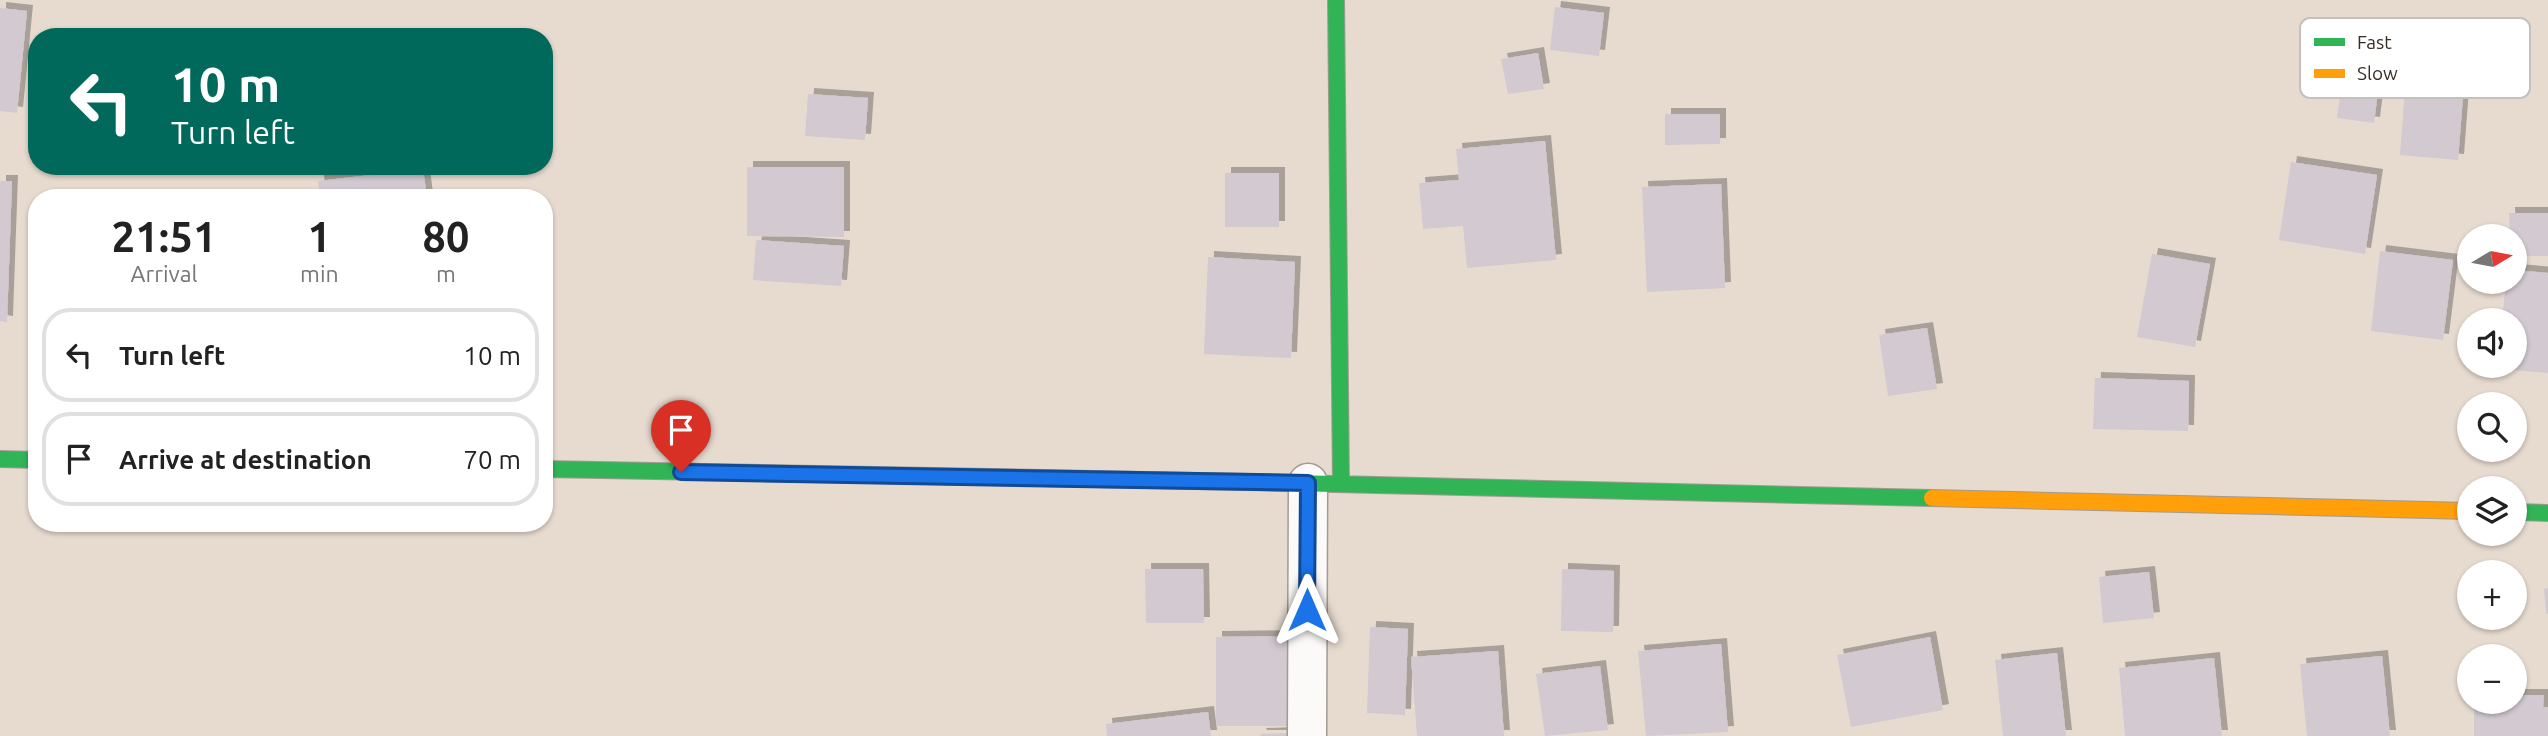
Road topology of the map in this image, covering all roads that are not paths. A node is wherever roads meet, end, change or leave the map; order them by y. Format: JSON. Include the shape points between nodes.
{"nodes":[{"id":1,"x":1336,"y":0,"type":"edge"},
{"id":2,"x":0,"y":459,"type":"edge"},
{"id":3,"x":28,"y":460,"type":"edge"},
{"id":4,"x":553,"y":469,"type":"edge"},
{"id":5,"x":1324,"y":484,"type":"junction"},
{"id":6,"x":2457,"y":511,"type":"edge"},
{"id":7,"x":2527,"y":512,"type":"edge"},
{"id":8,"x":2548,"y":513,"type":"edge"},
{"id":9,"x":1307,"y":736,"type":"edge"}],
"edges":[{"from":1,"to":5,"type":"main road"},
{"from":2,"to":3,"type":"main road"},
{"from":4,"to":5,"type":"main road"},
{"from":5,"to":6,"type":"main road"},
{"from":5,"to":9,"type":"street"},
{"from":7,"to":8,"type":"main road"}]}
